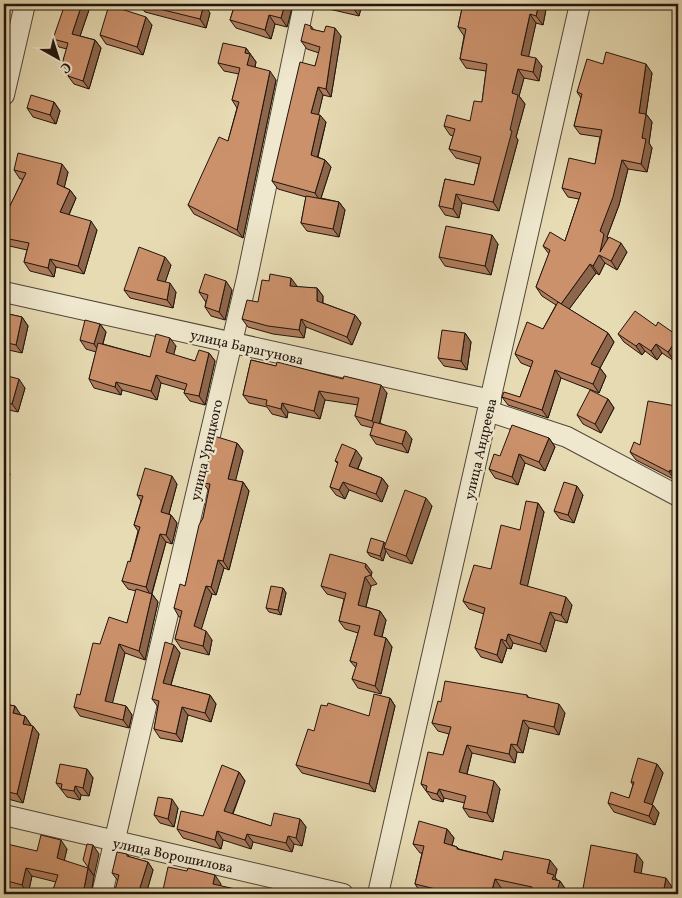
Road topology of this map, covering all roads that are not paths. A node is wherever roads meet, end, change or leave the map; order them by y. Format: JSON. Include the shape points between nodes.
{"nodes":[{"id":1,"x":25,"y":4,"type":"edge"},
{"id":2,"x":304,"y":4,"type":"edge"},
{"id":3,"x":580,"y":4,"type":"edge"},
{"id":4,"x":4,"y":95,"type":"edge"},
{"id":5,"x":4,"y":292,"type":"edge"},
{"id":6,"x":231,"y":343,"type":"junction"},
{"id":7,"x":490,"y":406,"type":"junction"},
{"id":8,"x":678,"y":496,"type":"edge"},
{"id":9,"x":4,"y":815,"type":"edge"},
{"id":10,"x":115,"y":842,"type":"junction"},
{"id":11,"x":102,"y":894,"type":"edge"},
{"id":12,"x":343,"y":894,"type":"edge"},
{"id":13,"x":378,"y":894,"type":"edge"}],
"edges":[{"from":1,"to":4,"type":"street"},
{"from":2,"to":6,"type":"street","name":"улица Урицкого"},
{"from":3,"to":7,"type":"street","name":"улица Андреева"},
{"from":5,"to":6,"type":"street","name":"улица Барагунова"},
{"from":6,"to":7,"type":"street","name":"улица Барагунова"},
{"from":6,"to":10,"type":"street","name":"улица Урицкого"},
{"from":7,"to":8,"type":"street","name":"улица Барагунова","via":[[567,437]]},
{"from":7,"to":13,"type":"street","name":"улица Андреева"},
{"from":9,"to":10,"type":"street","name":"улица Ворошилова"},
{"from":10,"to":11,"type":"street","name":"улица Урицкого"},
{"from":10,"to":12,"type":"street","name":"улица Ворошилова"}]}
